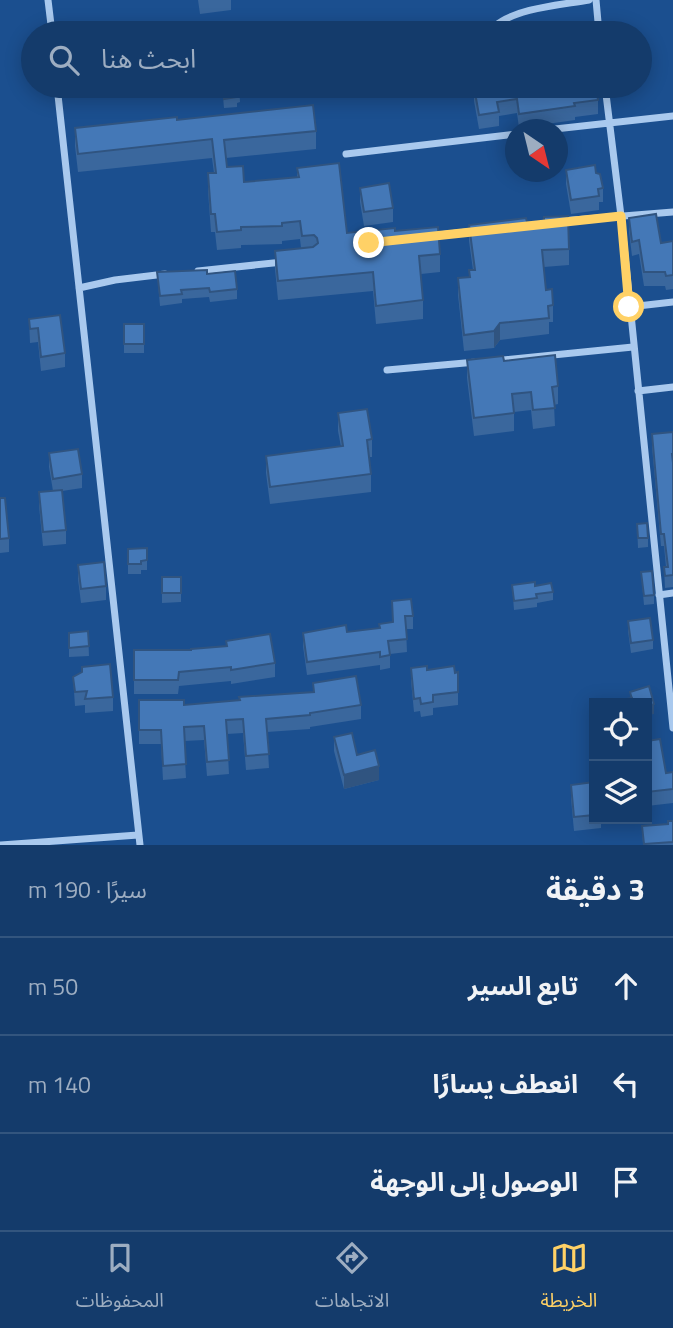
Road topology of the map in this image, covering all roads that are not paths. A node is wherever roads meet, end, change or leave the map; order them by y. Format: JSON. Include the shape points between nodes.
{"nodes":[{"id":1,"x":48,"y":0,"type":"edge"},
{"id":2,"x":589,"y":0,"type":"edge"},
{"id":3,"x":596,"y":0,"type":"edge"},
{"id":4,"x":51,"y":21,"type":"edge"},
{"id":5,"x":501,"y":21,"type":"edge"},
{"id":6,"x":598,"y":21,"type":"edge"},
{"id":7,"x":58,"y":98,"type":"edge"},
{"id":8,"x":606,"y":98,"type":"edge"},
{"id":9,"x":673,"y":116,"type":"edge"},
{"id":10,"x":608,"y":123,"type":"junction"},
{"id":11,"x":568,"y":128,"type":"edge"},
{"id":12,"x":505,"y":135,"type":"edge"},
{"id":13,"x":346,"y":154,"type":"dead end"},
{"id":14,"x":673,"y":212,"type":"edge"},
{"id":15,"x":621,"y":216,"type":"junction"},
{"id":16,"x":555,"y":222,"type":"edge"},
{"id":17,"x":491,"y":229,"type":"edge"},
{"id":18,"x":424,"y":237,"type":"edge"},
{"id":19,"x":286,"y":262,"type":"edge"},
{"id":20,"x":194,"y":271,"type":"edge"},
{"id":21,"x":181,"y":273,"type":"edge"},
{"id":22,"x":79,"y":288,"type":"junction"},
{"id":23,"x":673,"y":302,"type":"edge"},
{"id":24,"x":629,"y":307,"type":"junction"},
{"id":25,"x":633,"y":347,"type":"junction"},
{"id":26,"x":387,"y":370,"type":"dead end"},
{"id":27,"x":673,"y":387,"type":"edge"},
{"id":28,"x":638,"y":391,"type":"junction"},
{"id":29,"x":673,"y":593,"type":"edge"},
{"id":30,"x":659,"y":596,"type":"junction"},
{"id":31,"x":669,"y":657,"type":"edge"},
{"id":32,"x":673,"y":728,"type":"edge"},
{"id":33,"x":138,"y":835,"type":"junction"},
{"id":34,"x":1,"y":845,"type":"edge"},
{"id":35,"x":139,"y":845,"type":"edge"}],
"edges":[{"from":1,"to":4,"type":"street"},
{"from":2,"to":5,"type":"street","via":[[515,14]]},
{"from":3,"to":6,"type":"street"},
{"from":7,"to":22,"type":"street"},
{"from":8,"to":10,"type":"street"},
{"from":9,"to":10,"type":"street"},
{"from":10,"to":11,"type":"street"},
{"from":10,"to":15,"type":"street"},
{"from":12,"to":13,"type":"street"},
{"from":14,"to":15,"type":"street"},
{"from":15,"to":16,"type":"street"},
{"from":15,"to":24,"type":"street"},
{"from":17,"to":18,"type":"street"},
{"from":19,"to":20,"type":"street"},
{"from":21,"to":22,"type":"street","via":[[115,279]]},
{"from":22,"to":33,"type":"street"},
{"from":23,"to":24,"type":"street"},
{"from":24,"to":25,"type":"street"},
{"from":25,"to":26,"type":"street"},
{"from":25,"to":28,"type":"street"},
{"from":27,"to":28,"type":"street"},
{"from":28,"to":30,"type":"street"},
{"from":29,"to":30,"type":"street"},
{"from":30,"to":31,"type":"street"},
{"from":31,"to":32,"type":"street"},
{"from":33,"to":34,"type":"street"},
{"from":33,"to":35,"type":"street"}]}
